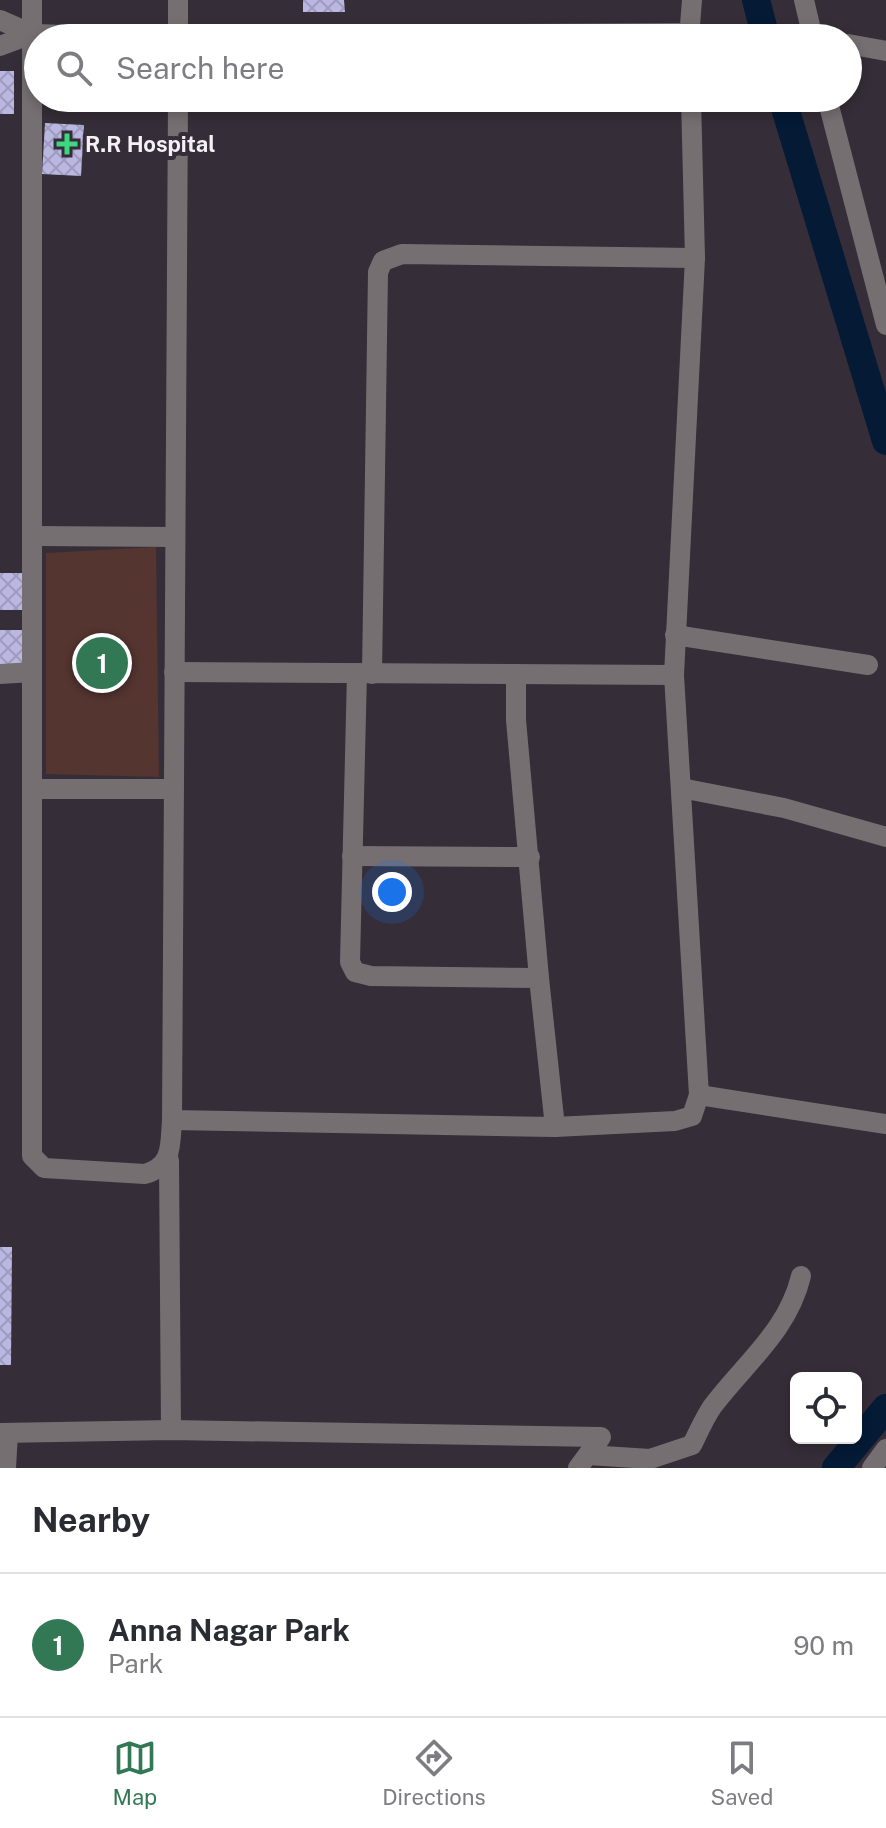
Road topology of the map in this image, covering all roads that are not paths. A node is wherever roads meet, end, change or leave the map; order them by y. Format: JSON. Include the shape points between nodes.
{"nodes":[{"id":1,"x":32,"y":0,"type":"edge"},
{"id":2,"x":178,"y":0,"type":"edge"},
{"id":3,"x":692,"y":0,"type":"edge"},
{"id":4,"x":804,"y":0,"type":"edge"},
{"id":5,"x":0,"y":20,"type":"edge"},
{"id":6,"x":32,"y":24,"type":"edge"},
{"id":7,"x":178,"y":24,"type":"edge"},
{"id":8,"x":692,"y":24,"type":"edge"},
{"id":9,"x":810,"y":24,"type":"edge"},
{"id":10,"x":24,"y":30,"type":"edge"},
{"id":11,"x":24,"y":37,"type":"edge"},
{"id":12,"x":0,"y":46,"type":"edge"},
{"id":13,"x":862,"y":47,"type":"edge"},
{"id":14,"x":886,"y":51,"type":"edge"},
{"id":15,"x":32,"y":112,"type":"edge"},
{"id":16,"x":178,"y":112,"type":"edge"},
{"id":17,"x":691,"y":112,"type":"edge"},
{"id":18,"x":831,"y":112,"type":"edge"},
{"id":19,"x":695,"y":258,"type":"junction"},
{"id":20,"x":881,"y":291,"type":"edge"},
{"id":21,"x":886,"y":325,"type":"edge"},
{"id":22,"x":34,"y":536,"type":"junction"},
{"id":23,"x":174,"y":537,"type":"junction"},
{"id":24,"x":675,"y":635,"type":"junction"},
{"id":25,"x":868,"y":665,"type":"dead end"},
{"id":26,"x":32,"y":672,"type":"junction"},
{"id":27,"x":174,"y":672,"type":"junction"},
{"id":28,"x":365,"y":673,"type":"junction"},
{"id":29,"x":0,"y":674,"type":"edge"},
{"id":30,"x":516,"y":674,"type":"junction"},
{"id":31,"x":674,"y":675,"type":"junction"},
{"id":32,"x":681,"y":788,"type":"junction"},
{"id":33,"x":32,"y":789,"type":"junction"},
{"id":34,"x":174,"y":789,"type":"junction"},
{"id":35,"x":886,"y":837,"type":"edge"},
{"id":36,"x":352,"y":856,"type":"junction"},
{"id":37,"x":530,"y":857,"type":"junction"},
{"id":38,"x":539,"y":978,"type":"junction"},
{"id":39,"x":699,"y":1095,"type":"junction"},
{"id":40,"x":172,"y":1120,"type":"junction"},
{"id":41,"x":886,"y":1124,"type":"edge"},
{"id":42,"x":555,"y":1127,"type":"junction"},
{"id":43,"x":169,"y":1160,"type":"junction"},
{"id":44,"x":801,"y":1276,"type":"dead end"},
{"id":45,"x":171,"y":1430,"type":"junction"},
{"id":46,"x":4,"y":1433,"type":"edge"},
{"id":47,"x":886,"y":1449,"type":"edge"},
{"id":48,"x":583,"y":1462,"type":"edge"},
{"id":49,"x":6,"y":1468,"type":"edge"},
{"id":50,"x":872,"y":1468,"type":"edge"}],
"edges":[{"from":1,"to":6,"type":"street"},
{"from":2,"to":7,"type":"street"},
{"from":3,"to":8,"type":"street"},
{"from":4,"to":9,"type":"street"},
{"from":5,"to":10,"type":"street"},
{"from":11,"to":12,"type":"street"},
{"from":13,"to":14,"type":"street"},
{"from":15,"to":22,"type":"street"},
{"from":16,"to":23,"type":"street"},
{"from":17,"to":19,"type":"street"},
{"from":18,"to":20,"type":"street"},
{"from":19,"to":24,"type":"street"},
{"from":19,"to":28,"type":"street","via":[[402,254],[383,261],[378,272]]},
{"from":20,"to":21,"type":"street"},
{"from":22,"to":23,"type":"street"},
{"from":22,"to":26,"type":"street"},
{"from":23,"to":27,"type":"street"},
{"from":24,"to":25,"type":"street"},
{"from":24,"to":31,"type":"street"},
{"from":26,"to":29,"type":"street"},
{"from":26,"to":33,"type":"street"},
{"from":27,"to":28,"type":"street"},
{"from":27,"to":34,"type":"street"},
{"from":28,"to":30,"type":"street"},
{"from":28,"to":36,"type":"street"},
{"from":30,"to":31,"type":"street"},
{"from":30,"to":37,"type":"street"},
{"from":31,"to":32,"type":"street"},
{"from":32,"to":35,"type":"street","via":[[784,808]]},
{"from":32,"to":39,"type":"street"},
{"from":33,"to":34,"type":"street"},
{"from":33,"to":43,"type":"street","via":[[32,1156],[44,1168],[145,1174],[160,1170]]},
{"from":34,"to":40,"type":"street"},
{"from":36,"to":37,"type":"street"},
{"from":36,"to":38,"type":"street","via":[[350,962],[355,972]]},
{"from":37,"to":38,"type":"street"},
{"from":38,"to":42,"type":"street"},
{"from":39,"to":41,"type":"street"},
{"from":39,"to":42,"type":"street","via":[[692,1116],[675,1121]]},
{"from":40,"to":42,"type":"street"},
{"from":40,"to":43,"type":"street"},
{"from":43,"to":45,"type":"street"},
{"from":44,"to":48,"type":"street","via":[[795,1301],[778,1330],[712,1408],[692,1445],[650,1459]]},
{"from":45,"to":46,"type":"street"},
{"from":45,"to":48,"type":"street","via":[[601,1437]]},
{"from":46,"to":49,"type":"street"},
{"from":47,"to":50,"type":"street"}]}
